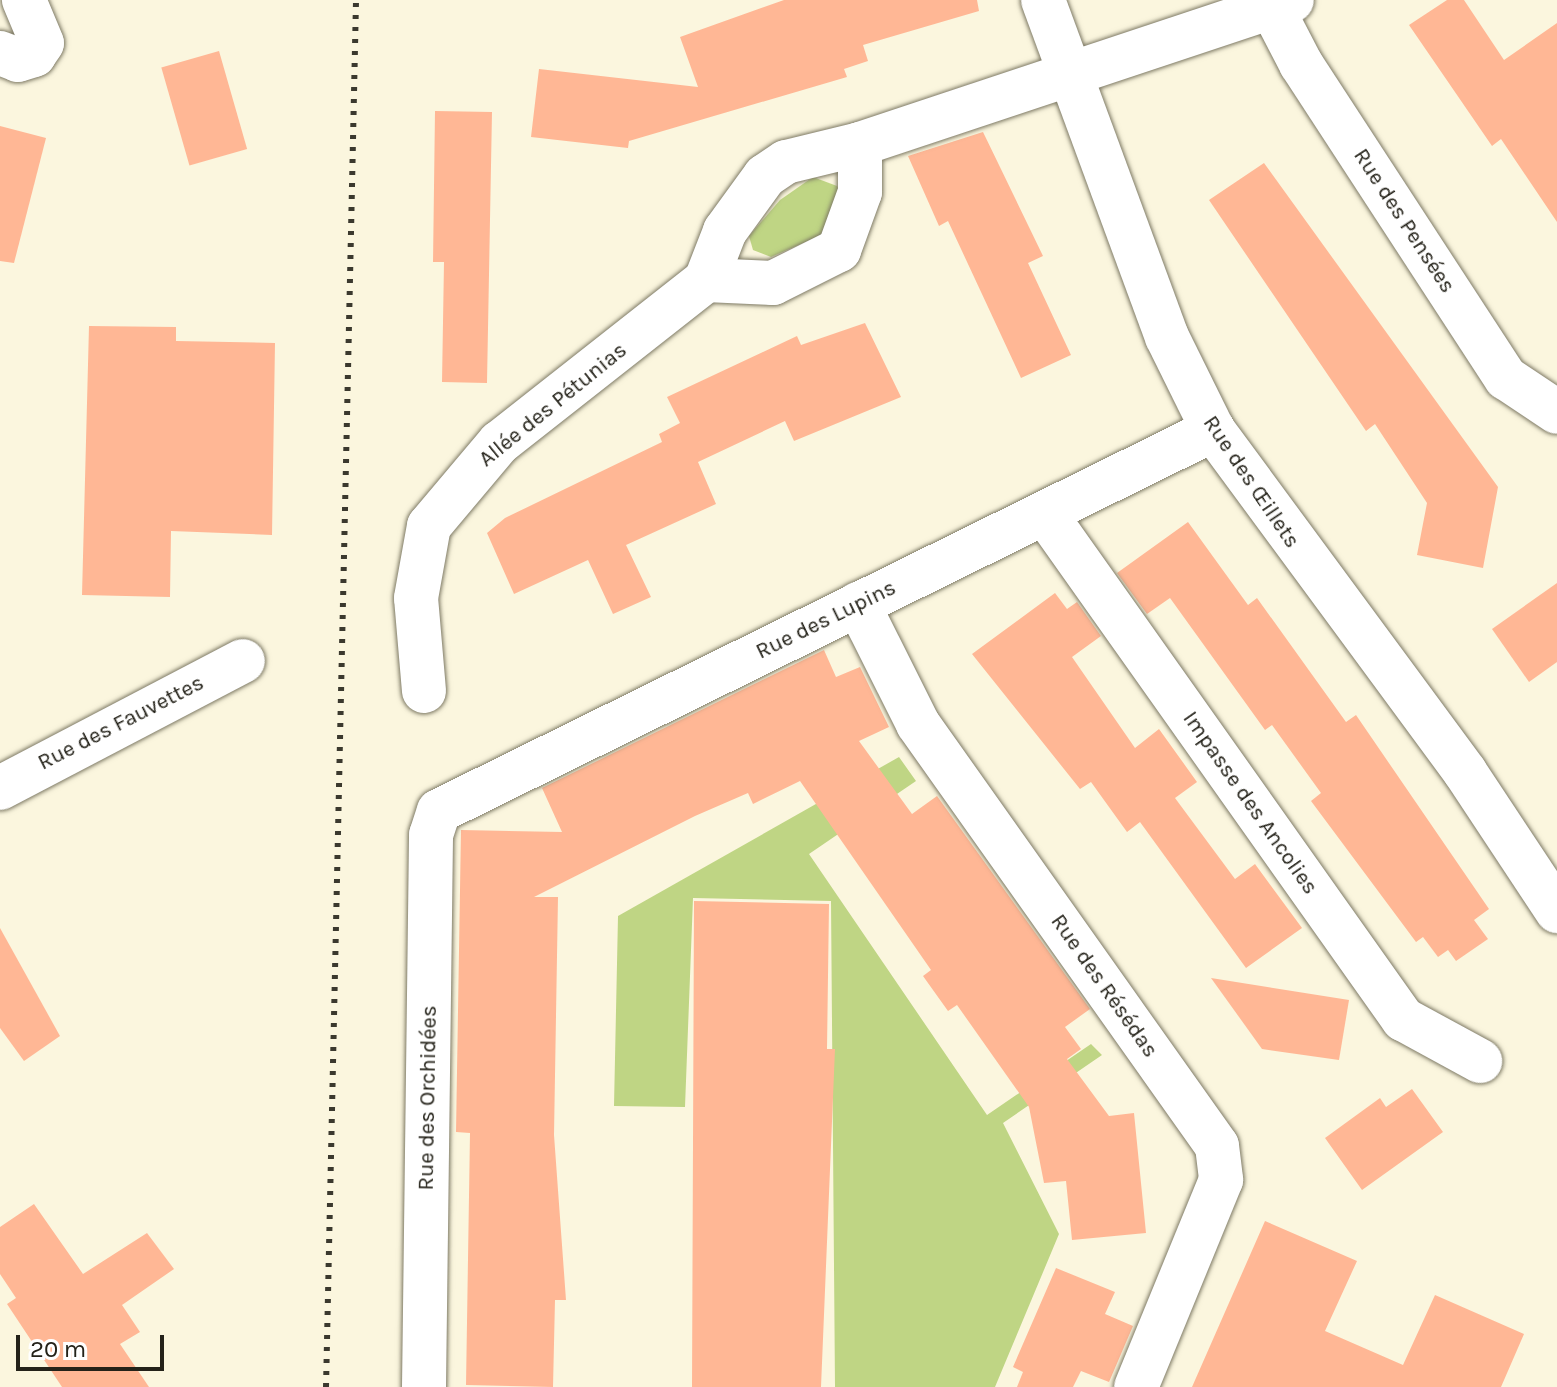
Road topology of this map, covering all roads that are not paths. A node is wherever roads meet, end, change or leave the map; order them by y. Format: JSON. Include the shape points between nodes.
{"nodes":[{"id":1,"x":24,"y":0,"type":"edge"},
{"id":2,"x":1043,"y":0,"type":"edge"},
{"id":3,"x":1282,"y":5,"type":"edge"},
{"id":4,"x":0,"y":53,"type":"edge"},
{"id":5,"x":1069,"y":70,"type":"junction"},
{"id":6,"x":860,"y":144,"type":"junction"},
{"id":7,"x":706,"y":280,"type":"junction"},
{"id":8,"x":1557,"y":412,"type":"edge"},
{"id":9,"x":1213,"y":430,"type":"junction"},
{"id":10,"x":1046,"y":515,"type":"junction"},
{"id":11,"x":858,"y":604,"type":"junction"},
{"id":12,"x":243,"y":661,"type":"dead end"},
{"id":13,"x":424,"y":691,"type":"dead end"},
{"id":14,"x":0,"y":788,"type":"edge"},
{"id":15,"x":439,"y":811,"type":"joint"},
{"id":16,"x":1557,"y":911,"type":"edge"},
{"id":17,"x":1480,"y":1061,"type":"dead end"},
{"id":18,"x":424,"y":1387,"type":"edge"},
{"id":19,"x":1136,"y":1387,"type":"edge"}],
"edges":[{"from":1,"to":4,"type":"street","via":[[42,43],[34,55],[18,60]]},
{"from":2,"to":5,"type":"street","name":"Rue des Œillets"},
{"from":3,"to":5,"type":"street"},
{"from":3,"to":8,"type":"street","name":"Rue des Pensées","via":[[1301,64],[1506,378]]},
{"from":5,"to":6,"type":"street"},
{"from":5,"to":9,"type":"street","name":"Rue des Œillets","via":[[1167,337]]},
{"from":6,"to":7,"type":"street","via":[[786,162],[765,176],[725,231]]},
{"from":6,"to":7,"type":"street","via":[[860,192],[839,250],[773,283]]},
{"from":7,"to":13,"type":"street","name":"Allée des Pétunias","via":[[499,443],[429,526],[416,598]]},
{"from":9,"to":10,"type":"street","name":"Rue des Lupins"},
{"from":9,"to":16,"type":"street","name":"Rue des Œillets","via":[[1465,772]]},
{"from":10,"to":11,"type":"street","name":"Rue des Lupins"},
{"from":10,"to":17,"type":"street","name":"Impasse des Ancolies","via":[[1403,1019]]},
{"from":11,"to":15,"type":"street","name":"Rue des Lupins"},
{"from":11,"to":19,"type":"street","name":"Rue des Résédas","via":[[918,724],[1217,1146],[1221,1180]]},
{"from":12,"to":14,"type":"street","name":"Rue des Fauvettes"},
{"from":15,"to":18,"type":"street","name":"Rue des Orchidées","via":[[431,835]]}]}
